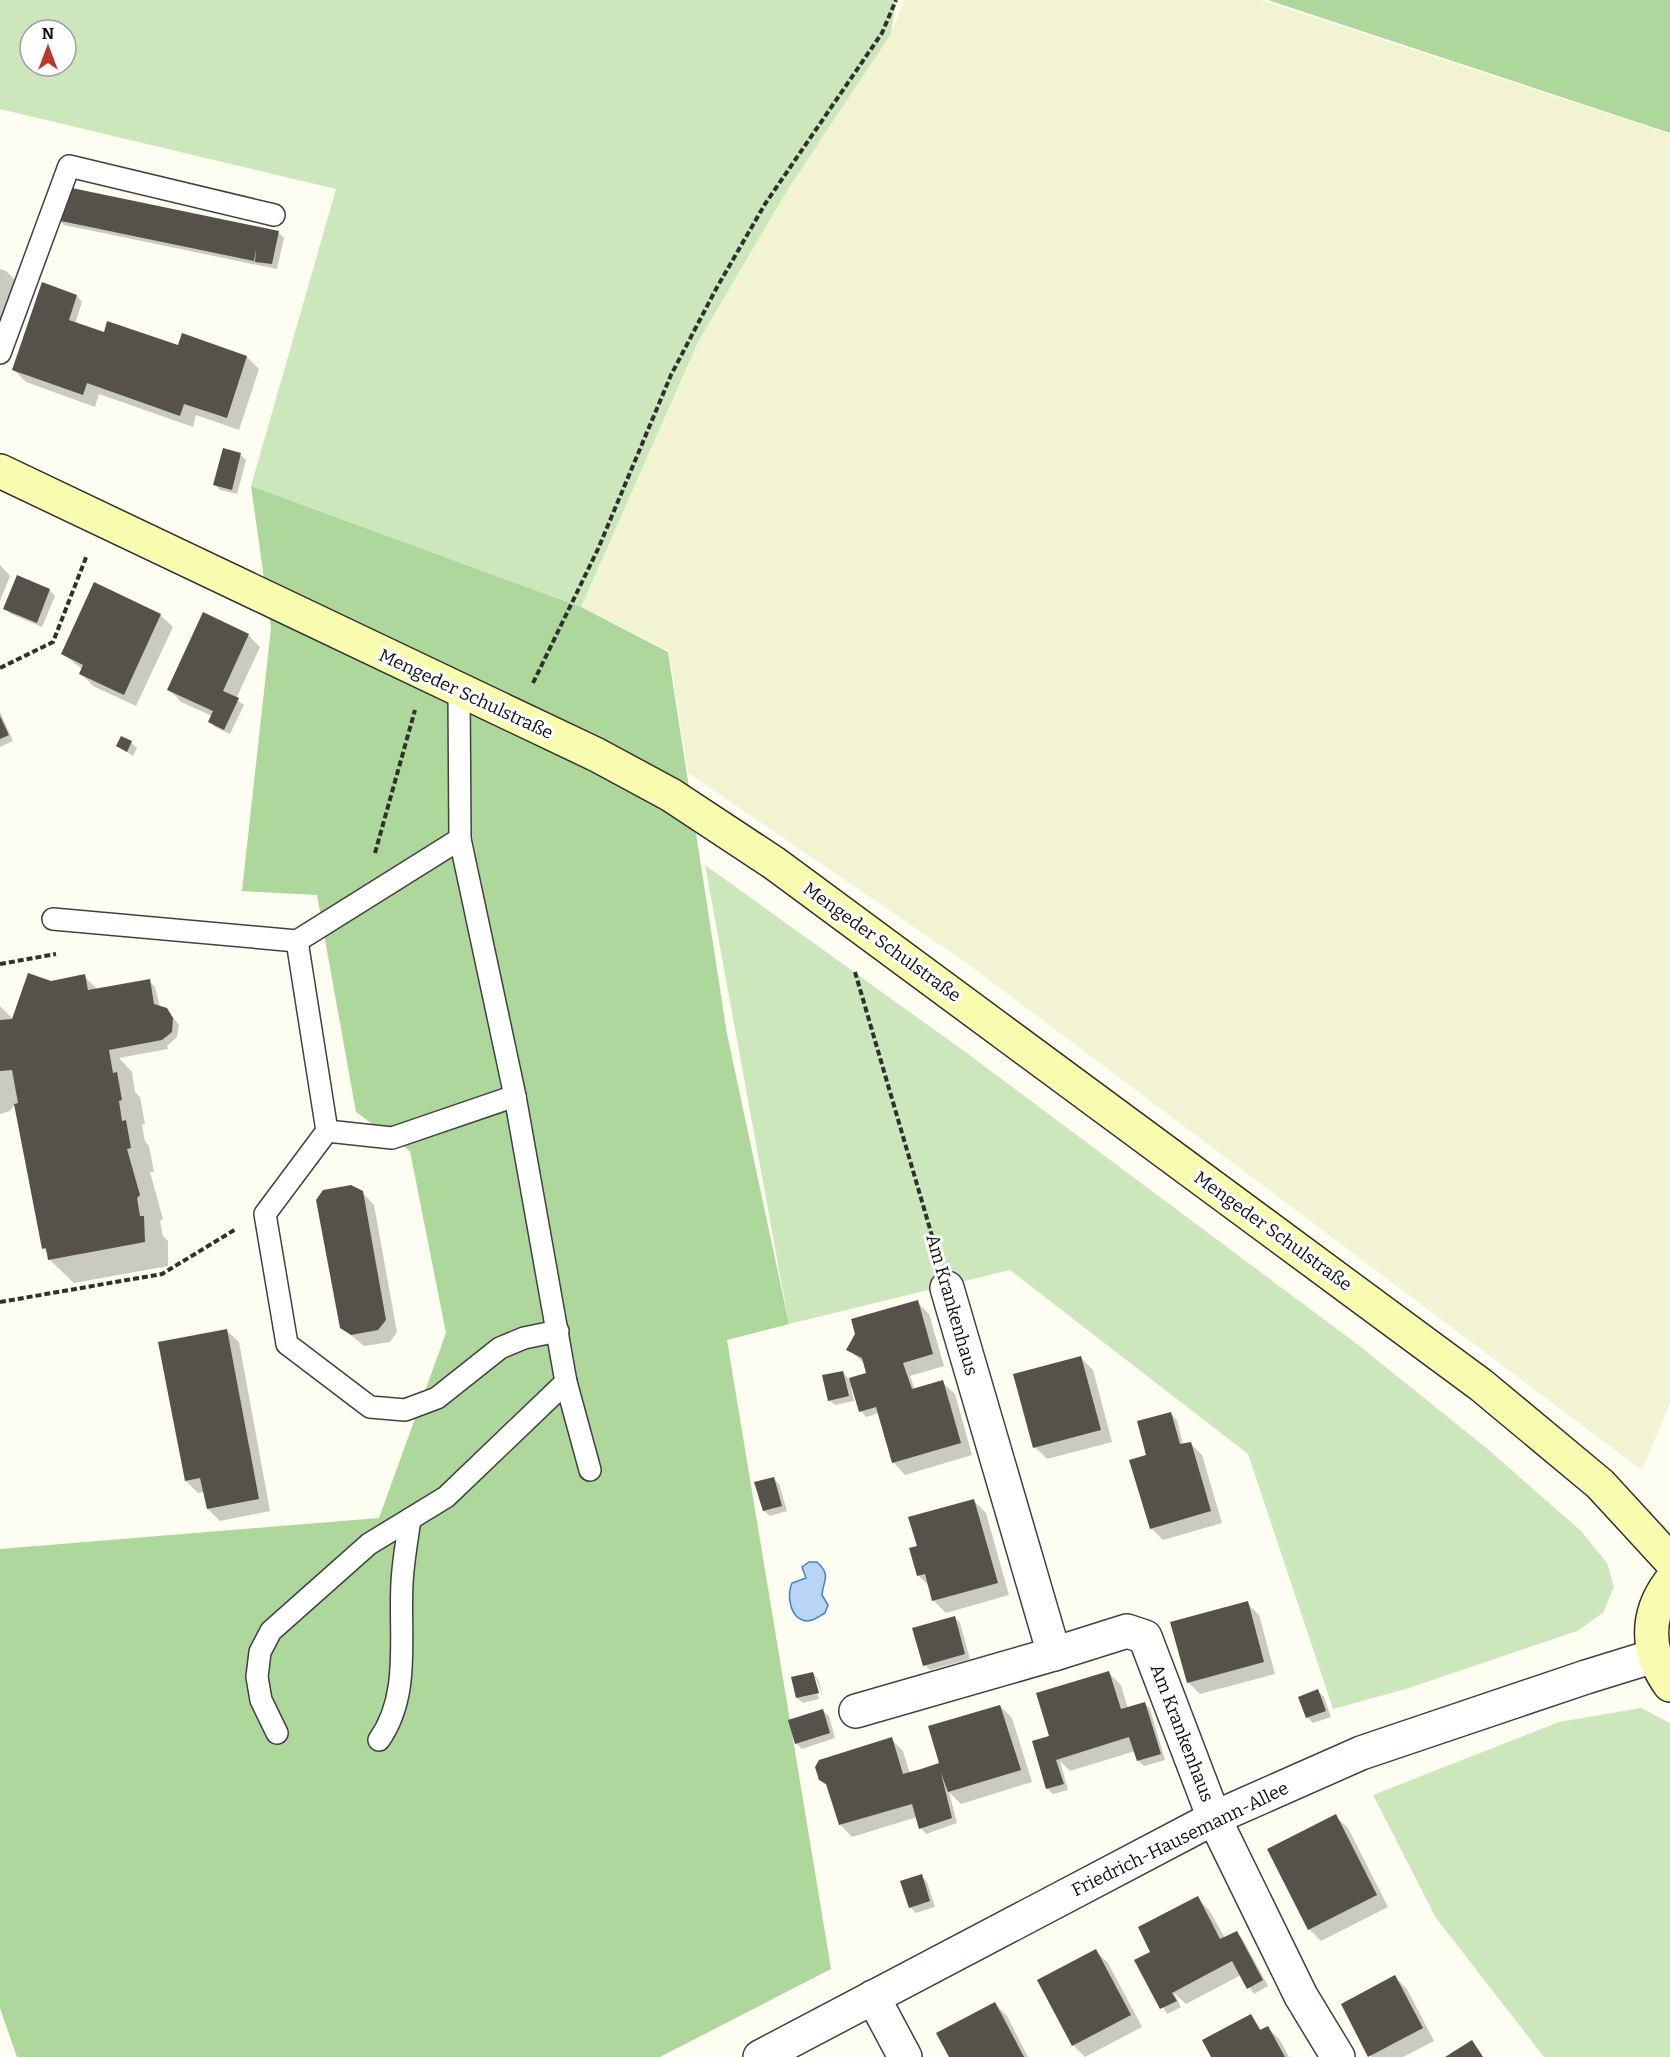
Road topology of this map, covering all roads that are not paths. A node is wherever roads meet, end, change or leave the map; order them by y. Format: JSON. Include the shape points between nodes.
{"nodes":[{"id":1,"x":274,"y":215,"type":"dead end"},
{"id":2,"x":0,"y":354,"type":"edge"},
{"id":3,"x":0,"y":471,"type":"edge"},
{"id":4,"x":459,"y":691,"type":"junction"},
{"id":5,"x":460,"y":839,"type":"junction"},
{"id":6,"x":53,"y":919,"type":"dead end"},
{"id":7,"x":297,"y":941,"type":"junction"},
{"id":8,"x":515,"y":1096,"type":"junction"},
{"id":9,"x":327,"y":1131,"type":"junction"},
{"id":10,"x":947,"y":1288,"type":"road end"},
{"id":11,"x":558,"y":1331,"type":"junction"},
{"id":12,"x":566,"y":1382,"type":"junction"},
{"id":13,"x":590,"y":1470,"type":"dead end"},
{"id":14,"x":410,"y":1519,"type":"junction"},
{"id":15,"x":1670,"y":1560,"type":"edge"},
{"id":16,"x":1670,"y":1582,"type":"edge"},
{"id":17,"x":1054,"y":1654,"type":"junction"},
{"id":18,"x":1654,"y":1656,"type":"junction"},
{"id":19,"x":1670,"y":1685,"type":"edge"},
{"id":20,"x":856,"y":1711,"type":"dead end"},
{"id":21,"x":276,"y":1733,"type":"dead end"},
{"id":22,"x":379,"y":1740,"type":"dead end"},
{"id":23,"x":1214,"y":1818,"type":"junction"},
{"id":24,"x":873,"y":1997,"type":"junction"},
{"id":25,"x":760,"y":2057,"type":"edge"},
{"id":26,"x":905,"y":2057,"type":"edge"},
{"id":27,"x":1338,"y":2057,"type":"edge"}],
"edges":[{"from":1,"to":2,"type":"lane","via":[[69,166]]},
{"from":3,"to":4,"type":"main road","name":"Mengeder Schulstraße"},
{"from":4,"to":5,"type":"lane"},
{"from":4,"to":15,"type":"main road","name":"Mengeder Schulstraße","via":[[597,755],[671,795],[774,863],[1481,1385],[1600,1484]]},
{"from":5,"to":7,"type":"lane"},
{"from":5,"to":8,"type":"lane"},
{"from":6,"to":7,"type":"lane"},
{"from":7,"to":9,"type":"lane"},
{"from":8,"to":9,"type":"lane","via":[[392,1138]]},
{"from":8,"to":11,"type":"lane"},
{"from":9,"to":11,"type":"lane","via":[[265,1214],[286,1344],[370,1407],[405,1410],[437,1398],[500,1348]]},
{"from":10,"to":17,"type":"street","name":"Am Krankenhaus"},
{"from":11,"to":12,"type":"lane"},
{"from":12,"to":13,"type":"lane"},
{"from":12,"to":14,"type":"lane","via":[[446,1497]]},
{"from":14,"to":21,"type":"lane","via":[[369,1544],[271,1631],[260,1652],[256,1677],[261,1700]]},
{"from":14,"to":22,"type":"lane","via":[[402,1582],[398,1702],[391,1724]]},
{"from":16,"to":18,"type":"main road","via":[[1653,1612],[1650,1629]]},
{"from":17,"to":20,"type":"street","name":"Am Krankenhaus"},
{"from":17,"to":23,"type":"street","name":"Am Krankenhaus","via":[[1127,1631],[1145,1637]]},
{"from":18,"to":19,"type":"main road"},
{"from":18,"to":23,"type":"street","name":"Friedrich-Hausemann-Allee","via":[[1360,1754]]},
{"from":23,"to":24,"type":"street","name":"Friedrich-Hausemann-Allee"},
{"from":23,"to":27,"type":"street","via":[[1301,1996]]},
{"from":24,"to":25,"type":"street","name":"Friedrich-Hausemann-Allee"},
{"from":24,"to":26,"type":"street"}]}
